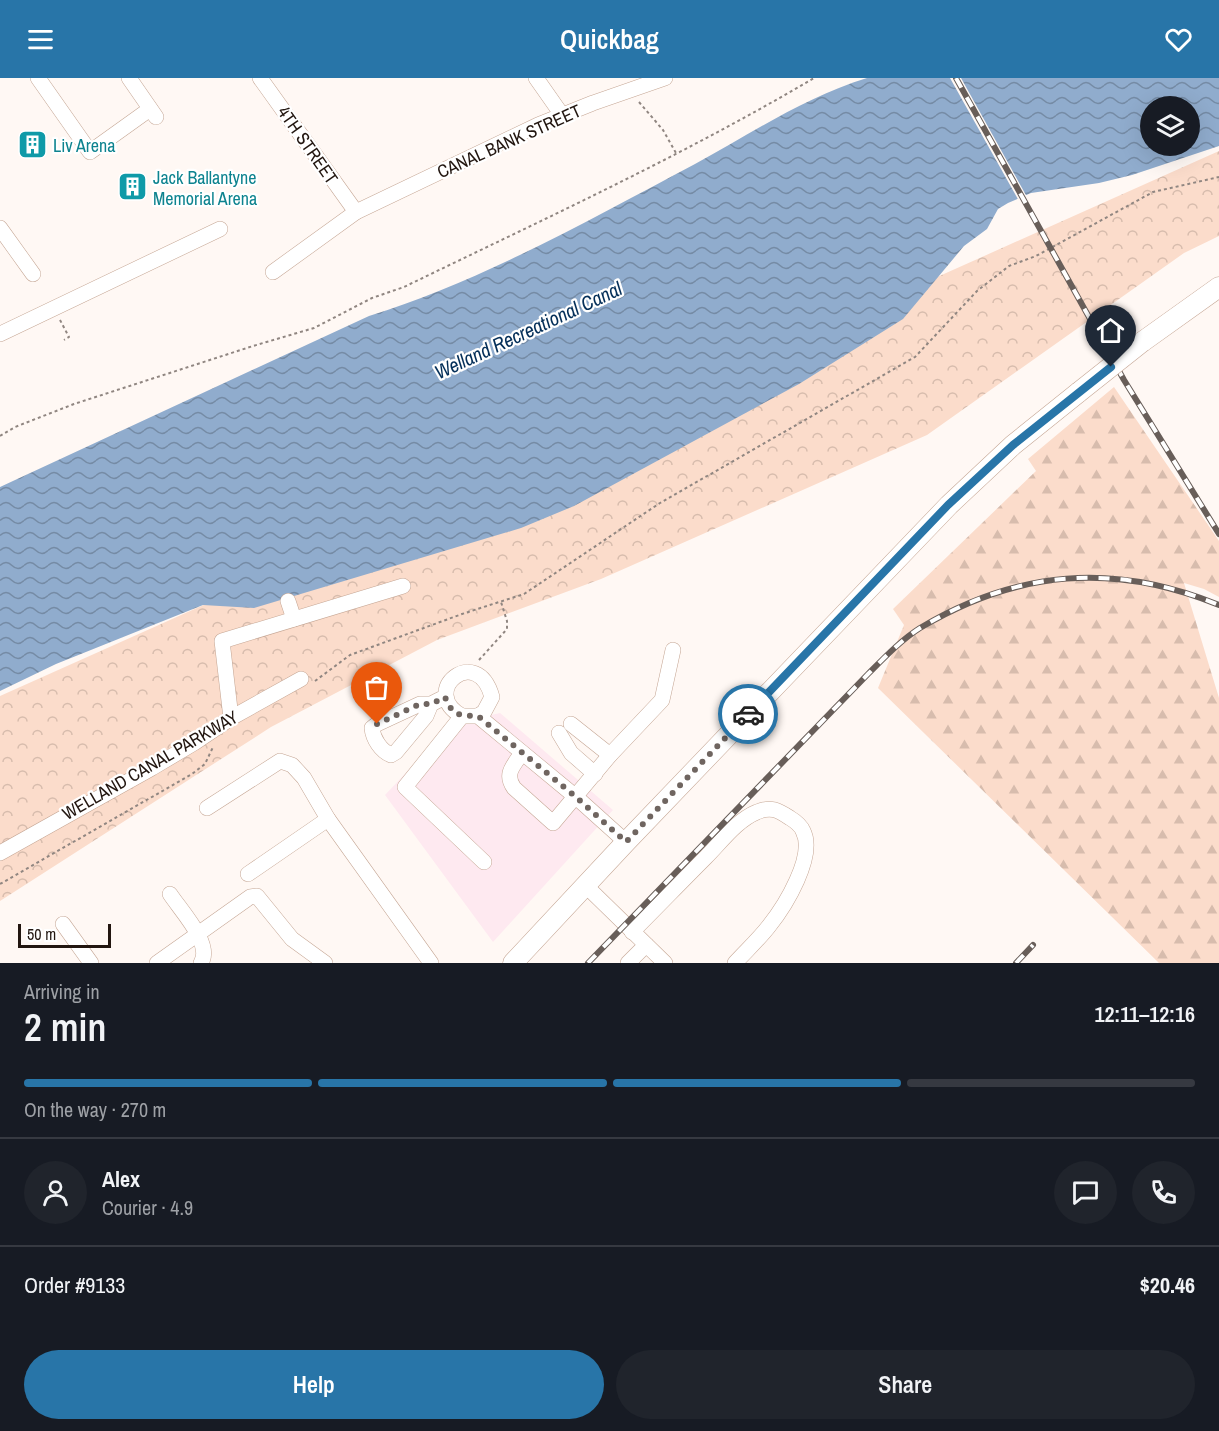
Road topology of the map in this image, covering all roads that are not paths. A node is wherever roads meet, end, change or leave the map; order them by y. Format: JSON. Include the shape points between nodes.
{"nodes":[{"id":1,"x":38,"y":78,"type":"edge"},
{"id":2,"x":129,"y":78,"type":"edge"},
{"id":3,"x":260,"y":78,"type":"edge"},
{"id":4,"x":536,"y":78,"type":"edge"},
{"id":5,"x":666,"y":78,"type":"edge"},
{"id":6,"x":562,"y":115,"type":"junction"},
{"id":7,"x":356,"y":212,"type":"junction"},
{"id":8,"x":0,"y":228,"type":"edge"},
{"id":9,"x":220,"y":229,"type":"dead end"},
{"id":10,"x":273,"y":272,"type":"dead end"},
{"id":11,"x":33,"y":274,"type":"dead end"},
{"id":12,"x":1219,"y":287,"type":"edge"},
{"id":13,"x":0,"y":334,"type":"edge"},
{"id":14,"x":403,"y":586,"type":"dead end"},
{"id":15,"x":288,"y":601,"type":"dead end"},
{"id":16,"x":294,"y":619,"type":"junction"},
{"id":17,"x":673,"y":650,"type":"dead end"},
{"id":18,"x":308,"y":680,"type":"road end"},
{"id":19,"x":462,"y":716,"type":"junction"},
{"id":20,"x":478,"y":716,"type":"junction"},
{"id":21,"x":231,"y":718,"type":"junction"},
{"id":22,"x":522,"y":753,"type":"junction"},
{"id":23,"x":610,"y":755,"type":"junction"},
{"id":24,"x":595,"y":774,"type":"junction"},
{"id":25,"x":576,"y":797,"type":"junction"},
{"id":26,"x":207,"y":808,"type":"dead end"},
{"id":27,"x":328,"y":819,"type":"junction"},
{"id":28,"x":626,"y":842,"type":"junction"},
{"id":29,"x":0,"y":853,"type":"edge"},
{"id":30,"x":484,"y":861,"type":"dead end"},
{"id":31,"x":248,"y":874,"type":"dead end"},
{"id":32,"x":585,"y":885,"type":"junction"},
{"id":33,"x":170,"y":894,"type":"dead end"},
{"id":34,"x":63,"y":924,"type":"dead end"},
{"id":35,"x":632,"y":932,"type":"junction"},
{"id":36,"x":198,"y":934,"type":"junction"},
{"id":37,"x":645,"y":945,"type":"junction"},
{"id":38,"x":425,"y":961,"type":"edge"},
{"id":39,"x":91,"y":963,"type":"edge"},
{"id":40,"x":157,"y":963,"type":"edge"},
{"id":41,"x":201,"y":963,"type":"edge"},
{"id":42,"x":325,"y":963,"type":"edge"},
{"id":43,"x":513,"y":963,"type":"edge"},
{"id":44,"x":628,"y":963,"type":"edge"},
{"id":45,"x":665,"y":963,"type":"edge"},
{"id":46,"x":735,"y":963,"type":"edge"}],
"edges":[{"from":1,"to":2,"type":"street","via":[[90,152],[154,113]]},
{"from":3,"to":7,"type":"street","name":"4TH STREET"},
{"from":4,"to":6,"type":"street"},
{"from":5,"to":6,"type":"street","name":"CANAL BANK STREET"},
{"from":6,"to":7,"type":"street","name":"CANAL BANK STREET"},
{"from":7,"to":10,"type":"street","name":"CANAL BANK STREET"},
{"from":8,"to":11,"type":"street"},
{"from":9,"to":13,"type":"street"},
{"from":12,"to":28,"type":"main road","bridge":true,"via":[[1142,342],[1013,445],[948,505]]},
{"from":14,"to":16,"type":"street"},
{"from":15,"to":16,"type":"street"},
{"from":16,"to":21,"type":"street","via":[[222,641]]},
{"from":17,"to":23,"type":"street","via":[[662,700]]},
{"from":18,"to":21,"type":"street","name":"WELLAND CANAL PARKWAY"},
{"from":19,"to":20,"type":"street"},
{"from":19,"to":20,"type":"street","via":[[438,700],[452,678],[470,671],[484,681],[492,698]]},
{"from":19,"to":30,"type":"street","via":[[405,788]]},
{"from":20,"to":22,"type":"street"},
{"from":21,"to":29,"type":"street","name":"WELLAND CANAL PARKWAY","via":[[152,768]]},
{"from":22,"to":25,"type":"street"},
{"from":22,"to":25,"type":"street","via":[[509,772],[509,782],[553,823]]},
{"from":23,"to":24,"type":"street"},
{"from":23,"to":24,"type":"street","via":[[565,729],[571,753]]},
{"from":24,"to":25,"type":"street"},
{"from":25,"to":28,"type":"street"},
{"from":26,"to":27,"type":"street","via":[[279,761],[292,765],[303,778]]},
{"from":27,"to":31,"type":"street"},
{"from":27,"to":38,"type":"street"},
{"from":28,"to":32,"type":"main road"},
{"from":32,"to":35,"type":"street"},
{"from":32,"to":43,"type":"main road"},
{"from":33,"to":36,"type":"street"},
{"from":34,"to":39,"type":"street"},
{"from":35,"to":37,"type":"street"},
{"from":35,"to":46,"type":"street","via":[[739,823],[754,813],[775,809],[803,829],[805,857],[779,913]]},
{"from":36,"to":40,"type":"street"},
{"from":36,"to":41,"type":"street","via":[[205,949]]},
{"from":36,"to":42,"type":"street","via":[[257,896],[292,939]]},
{"from":37,"to":44,"type":"street"},
{"from":37,"to":45,"type":"street"}]}
